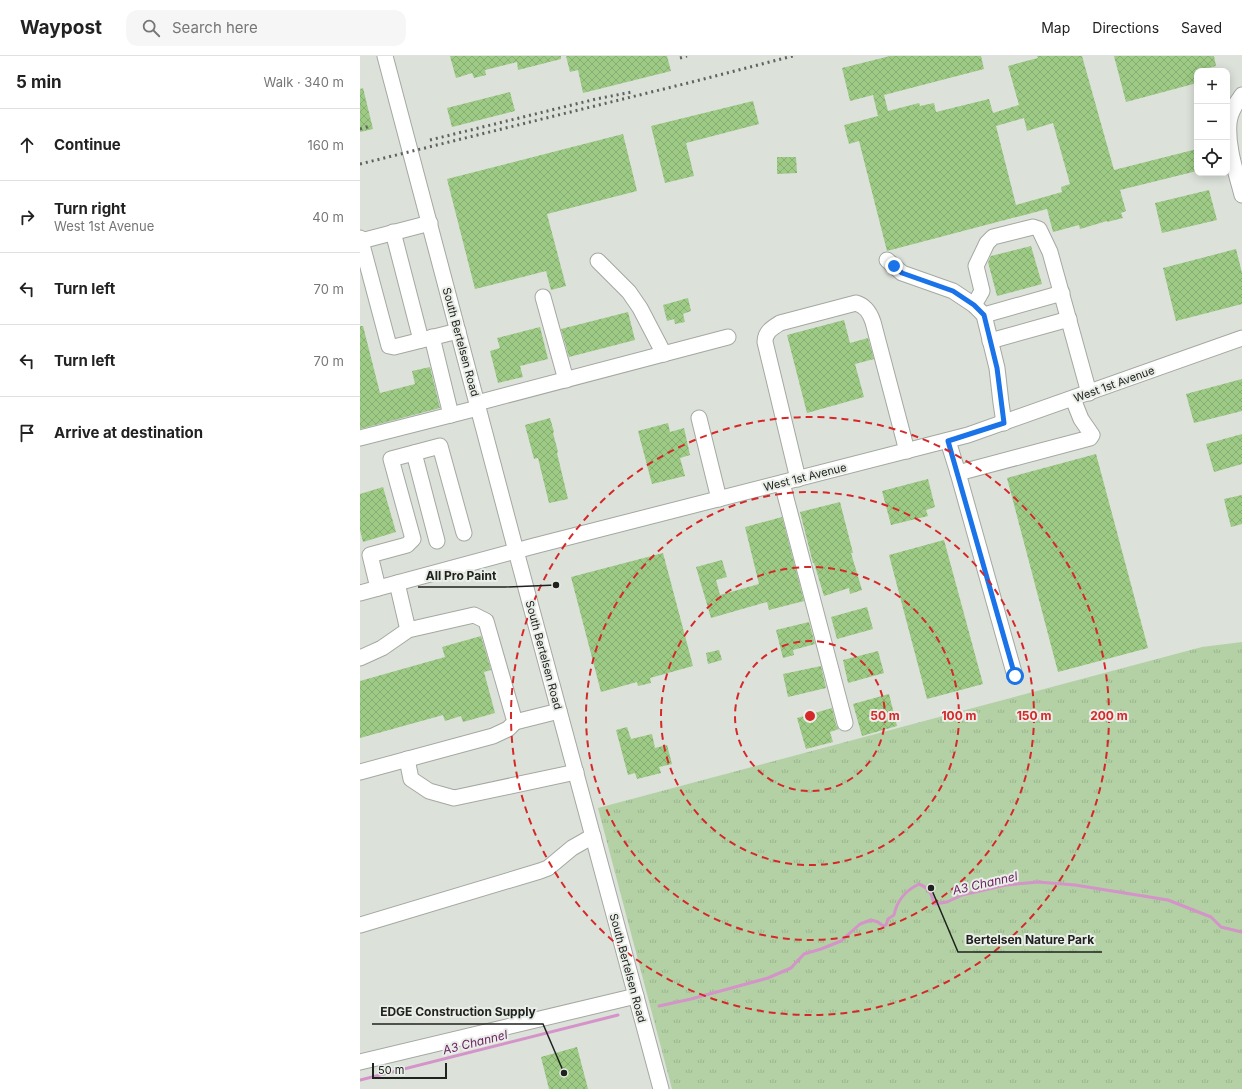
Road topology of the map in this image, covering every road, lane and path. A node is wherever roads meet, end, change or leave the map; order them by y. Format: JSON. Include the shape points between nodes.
{"nodes":[{"id":1,"x":385,"y":56,"type":"edge"},
{"id":2,"x":1242,"y":95,"type":"edge"},
{"id":3,"x":1242,"y":196,"type":"edge"},
{"id":4,"x":430,"y":223,"type":"junction"},
{"id":5,"x":393,"y":232,"type":"junction"},
{"id":6,"x":360,"y":240,"type":"edge"},
{"id":7,"x":887,"y":260,"type":"dead end"},
{"id":8,"x":598,"y":261,"type":"dead end"},
{"id":9,"x":1062,"y":293,"type":"junction"},
{"id":10,"x":543,"y":297,"type":"dead end"},
{"id":11,"x":979,"y":310,"type":"junction"},
{"id":12,"x":1069,"y":319,"type":"junction"},
{"id":13,"x":458,"y":331,"type":"junction"},
{"id":14,"x":728,"y":337,"type":"dead end"},
{"id":15,"x":1242,"y":338,"type":"edge"},
{"id":16,"x":427,"y":339,"type":"junction"},
{"id":17,"x":990,"y":340,"type":"junction"},
{"id":18,"x":664,"y":354,"type":"junction"},
{"id":19,"x":566,"y":380,"type":"junction"},
{"id":20,"x":1089,"y":393,"type":"junction"},
{"id":21,"x":1073,"y":399,"type":"junction"},
{"id":22,"x":477,"y":406,"type":"junction"},
{"id":23,"x":451,"y":415,"type":"junction"},
{"id":24,"x":698,"y":418,"type":"dead end"},
{"id":25,"x":1004,"y":423,"type":"junction"},
{"id":26,"x":360,"y":438,"type":"edge"},
{"id":27,"x":948,"y":441,"type":"junction"},
{"id":28,"x":907,"y":451,"type":"junction"},
{"id":29,"x":414,"y":453,"type":"junction"},
{"id":30,"x":958,"y":473,"type":"junction"},
{"id":31,"x":798,"y":479,"type":"junction"},
{"id":32,"x":782,"y":483,"type":"junction"},
{"id":33,"x":719,"y":499,"type":"junction"},
{"id":34,"x":464,"y":532,"type":"dead end"},
{"id":35,"x":437,"y":541,"type":"dead end"},
{"id":36,"x":516,"y":550,"type":"junction"},
{"id":37,"x":397,"y":583,"type":"junction"},
{"id":38,"x":378,"y":588,"type":"junction"},
{"id":39,"x":360,"y":594,"type":"edge"},
{"id":40,"x":408,"y":630,"type":"junction"},
{"id":41,"x":360,"y":658,"type":"edge"},
{"id":42,"x":1015,"y":676,"type":"dead end"},
{"id":43,"x":559,"y":711,"type":"junction"},
{"id":44,"x":515,"y":722,"type":"junction"},
{"id":45,"x":845,"y":723,"type":"dead end"},
{"id":46,"x":406,"y":760,"type":"junction"},
{"id":47,"x":360,"y":772,"type":"edge"},
{"id":48,"x":576,"y":772,"type":"junction"},
{"id":49,"x":593,"y":836,"type":"junction"},
{"id":50,"x":360,"y":925,"type":"edge"},
{"id":51,"x":636,"y":996,"type":"junction"},
{"id":52,"x":360,"y":1062,"type":"edge"},
{"id":53,"x":661,"y":1089,"type":"edge"}],
"edges":[{"from":1,"to":4,"type":"street","name":"South Bertelsen Road"},
{"from":2,"to":3,"type":"street","via":[[1229,122],[1232,158]]},
{"from":4,"to":5,"type":"street"},
{"from":4,"to":13,"type":"street","name":"South Bertelsen Road"},
{"from":5,"to":6,"type":"street"},
{"from":5,"to":16,"type":"street"},
{"from":6,"to":16,"type":"street","via":[[389,346]]},
{"from":7,"to":11,"type":"street","via":[[902,273],[953,291]]},
{"from":8,"to":18,"type":"street","via":[[629,292]]},
{"from":9,"to":11,"type":"street"},
{"from":9,"to":11,"type":"street","via":[[1050,252],[1039,230],[1033,227],[993,237],[987,243],[976,266],[982,291]]},
{"from":9,"to":12,"type":"street"},
{"from":10,"to":19,"type":"street"},
{"from":11,"to":17,"type":"street"},
{"from":12,"to":17,"type":"street"},
{"from":12,"to":20,"type":"street"},
{"from":13,"to":16,"type":"street"},
{"from":13,"to":22,"type":"street","name":"South Bertelsen Road"},
{"from":14,"to":18,"type":"street"},
{"from":15,"to":20,"type":"street","name":"West 1st Avenue"},
{"from":16,"to":23,"type":"street"},
{"from":17,"to":25,"type":"street","via":[[997,368]]},
{"from":18,"to":19,"type":"street"},
{"from":19,"to":22,"type":"street"},
{"from":20,"to":21,"type":"street","name":"West 1st Avenue"},
{"from":21,"to":25,"type":"street","name":"West 1st Avenue"},
{"from":21,"to":30,"type":"street","via":[[1081,419],[1092,435],[1090,438]]},
{"from":22,"to":23,"type":"street"},
{"from":22,"to":36,"type":"street","name":"South Bertelsen Road"},
{"from":23,"to":26,"type":"street"},
{"from":24,"to":33,"type":"street"},
{"from":25,"to":27,"type":"street","name":"West 1st Avenue"},
{"from":27,"to":28,"type":"street","name":"West 1st Avenue"},
{"from":27,"to":30,"type":"street"},
{"from":28,"to":31,"type":"street","name":"West 1st Avenue"},
{"from":28,"to":31,"type":"street","via":[[873,322],[862,304],[856,303],[780,323],[765,337]]},
{"from":29,"to":34,"type":"street","via":[[440,446]]},
{"from":29,"to":35,"type":"street"},
{"from":29,"to":38,"type":"street","via":[[391,458],[413,539],[408,545],[370,555]]},
{"from":30,"to":42,"type":"street"},
{"from":31,"to":32,"type":"street","name":"West 1st Avenue"},
{"from":32,"to":33,"type":"street","name":"West 1st Avenue"},
{"from":32,"to":45,"type":"street"},
{"from":33,"to":36,"type":"street","name":"West 1st Avenue"},
{"from":36,"to":37,"type":"street","name":"West 1st Avenue"},
{"from":36,"to":43,"type":"street","name":"South Bertelsen Road"},
{"from":37,"to":38,"type":"street","name":"West 1st Avenue"},
{"from":37,"to":40,"type":"street"},
{"from":38,"to":39,"type":"street","name":"West 1st Avenue"},
{"from":40,"to":41,"type":"street","via":[[382,648]]},
{"from":40,"to":44,"type":"street","via":[[474,615],[486,621]]},
{"from":43,"to":44,"type":"street"},
{"from":43,"to":48,"type":"street","name":"South Bertelsen Road"},
{"from":44,"to":46,"type":"street","via":[[508,730],[493,736]]},
{"from":46,"to":47,"type":"street"},
{"from":46,"to":48,"type":"street","via":[[411,779],[429,791],[454,798]]},
{"from":48,"to":49,"type":"street","name":"South Bertelsen Road"},
{"from":49,"to":50,"type":"street","via":[[572,848],[548,868]]},
{"from":49,"to":51,"type":"street","name":"South Bertelsen Road"},
{"from":51,"to":52,"type":"street"},
{"from":51,"to":53,"type":"street","name":"South Bertelsen Road"}]}
